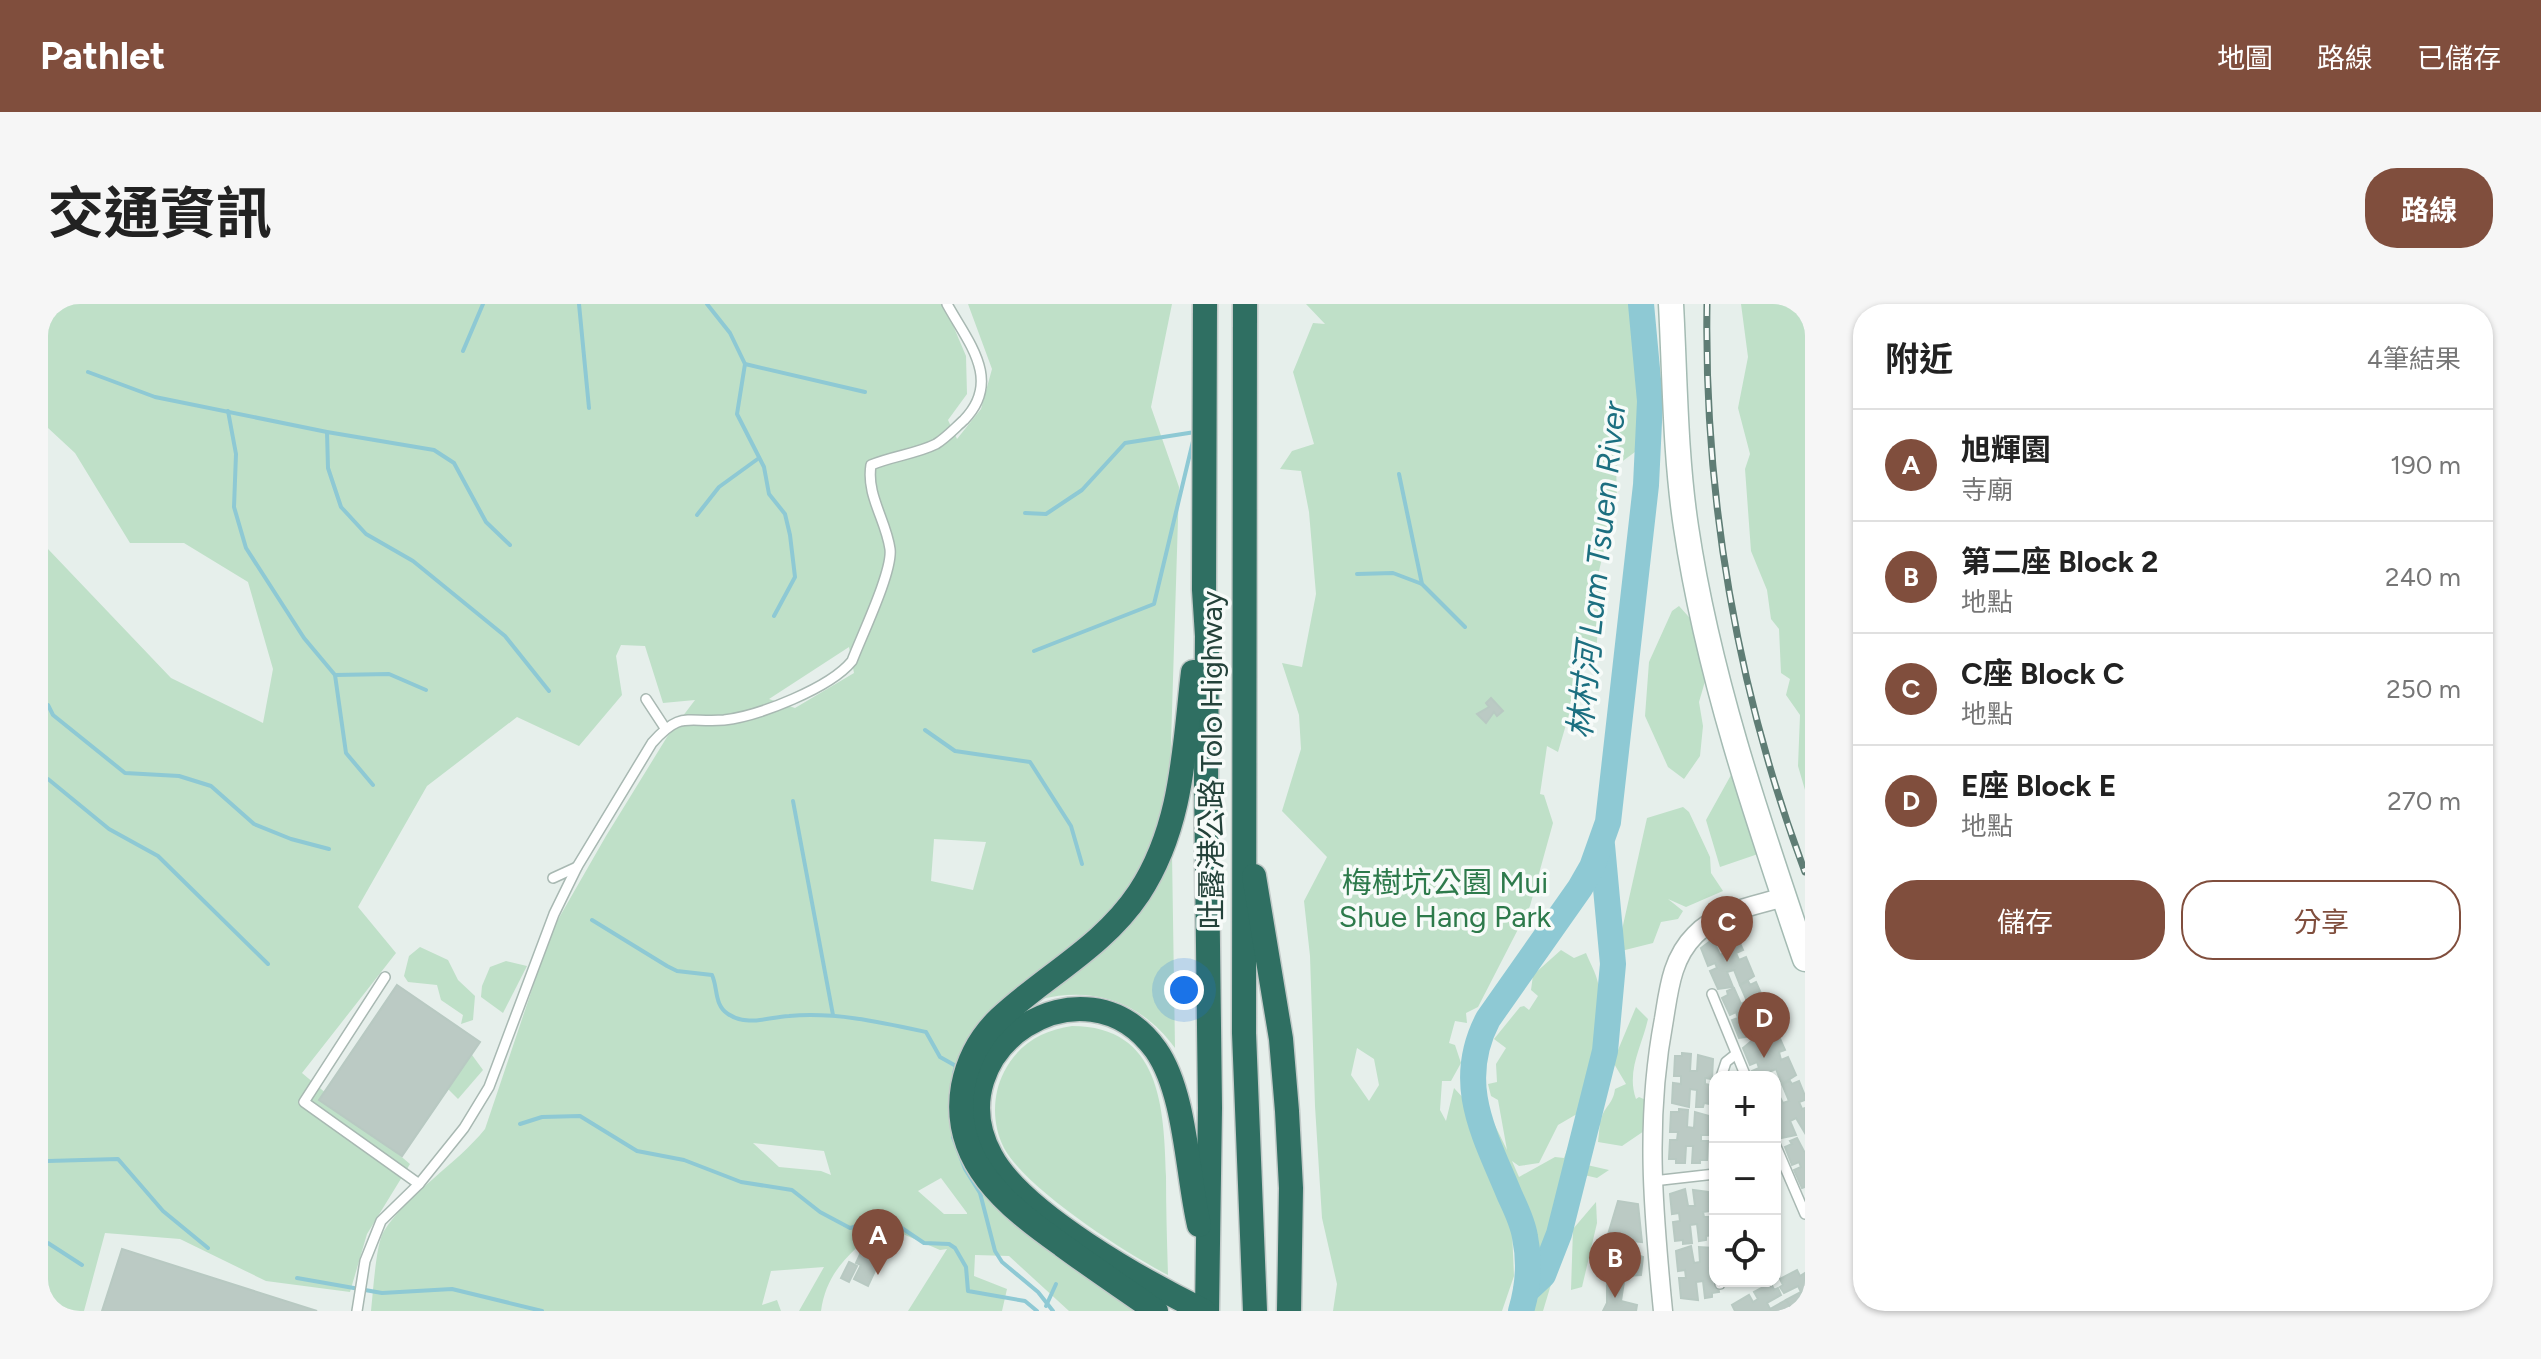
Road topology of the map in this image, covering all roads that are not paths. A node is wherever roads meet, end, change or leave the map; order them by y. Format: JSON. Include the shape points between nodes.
{"nodes":[{"id":1,"x":947,"y":304,"type":"edge"},
{"id":2,"x":1205,"y":304,"type":"edge"},
{"id":3,"x":1245,"y":304,"type":"edge"},
{"id":4,"x":1671,"y":304,"type":"edge"},
{"id":5,"x":1204,"y":590,"type":"junction"},
{"id":6,"x":646,"y":699,"type":"dead end"},
{"id":7,"x":665,"y":728,"type":"junction"},
{"id":8,"x":1243,"y":835,"type":"junction"},
{"id":9,"x":577,"y":867,"type":"junction"},
{"id":10,"x":553,"y":878,"type":"dead end"},
{"id":11,"x":1784,"y":897,"type":"junction"},
{"id":12,"x":1805,"y":959,"type":"edge"},
{"id":13,"x":385,"y":977,"type":"dead end"},
{"id":14,"x":1712,"y":994,"type":"dead end"},
{"id":15,"x":1736,"y":1054,"type":"junction"},
{"id":16,"x":1723,"y":1071,"type":"edge"},
{"id":17,"x":1743,"y":1071,"type":"edge"},
{"id":18,"x":1781,"y":1160,"type":"edge"},
{"id":19,"x":1709,"y":1175,"type":"edge"},
{"id":20,"x":1653,"y":1181,"type":"junction"},
{"id":21,"x":419,"y":1184,"type":"junction"},
{"id":22,"x":1201,"y":1191,"type":"junction"},
{"id":23,"x":1805,"y":1214,"type":"edge"},
{"id":24,"x":357,"y":1311,"type":"edge"},
{"id":25,"x":1156,"y":1311,"type":"edge"},
{"id":26,"x":1206,"y":1311,"type":"edge"},
{"id":27,"x":1255,"y":1311,"type":"edge"},
{"id":28,"x":1289,"y":1311,"type":"edge"},
{"id":29,"x":1663,"y":1311,"type":"edge"}],
"edges":[{"from":1,"to":7,"type":"lane","via":[[974,349],[981,373],[979,395],[972,412],[935,444],[871,465],[869,479],[891,551],[852,661],[824,683],[765,710],[726,719],[689,717]]},
{"from":2,"to":5,"type":"highway","name":"吐露港公路 Tolo Highway"},
{"from":3,"to":8,"type":"highway","name":"吐露港公路 Tolo Highway"},
{"from":4,"to":11,"type":"main road","via":[[1680,470],[1691,558],[1730,727]]},
{"from":5,"to":22,"type":"highway","name":"吐露港公路 Tolo Highway"},
{"from":5,"to":25,"type":"highway","via":[[1179,790],[1159,856],[1131,904],[1103,935],[987,1032],[967,1070],[961,1103],[972,1156],[999,1195],[1030,1223]]},
{"from":6,"to":7,"type":"lane"},
{"from":7,"to":9,"type":"lane"},
{"from":8,"to":27,"type":"highway","name":"吐露港公路 Tolo Highway"},
{"from":8,"to":28,"type":"highway","via":[[1281,1039],[1291,1165]]},
{"from":9,"to":10,"type":"lane"},
{"from":9,"to":21,"type":"lane","via":[[489,1087]]},
{"from":11,"to":12,"type":"main road"},
{"from":11,"to":20,"type":"street","via":[[1714,920],[1696,933],[1672,971],[1655,1067]]},
{"from":13,"to":21,"type":"lane","via":[[304,1102]]},
{"from":14,"to":15,"type":"lane"},
{"from":15,"to":16,"type":"lane"},
{"from":15,"to":17,"type":"lane"},
{"from":18,"to":23,"type":"lane"},
{"from":19,"to":20,"type":"lane"},
{"from":20,"to":29,"type":"street"},
{"from":21,"to":24,"type":"lane","via":[[381,1221],[365,1261]]},
{"from":22,"to":26,"type":"highway","name":"吐露港公路 Tolo Highway"},
{"from":22,"to":26,"type":"highway","via":[[1171,1079],[1157,1051],[1135,1029],[1092,1010],[1057,1011],[1025,1025],[995,1054],[981,1087],[979,1116],[990,1154],[1009,1181],[1131,1273]]}]}
